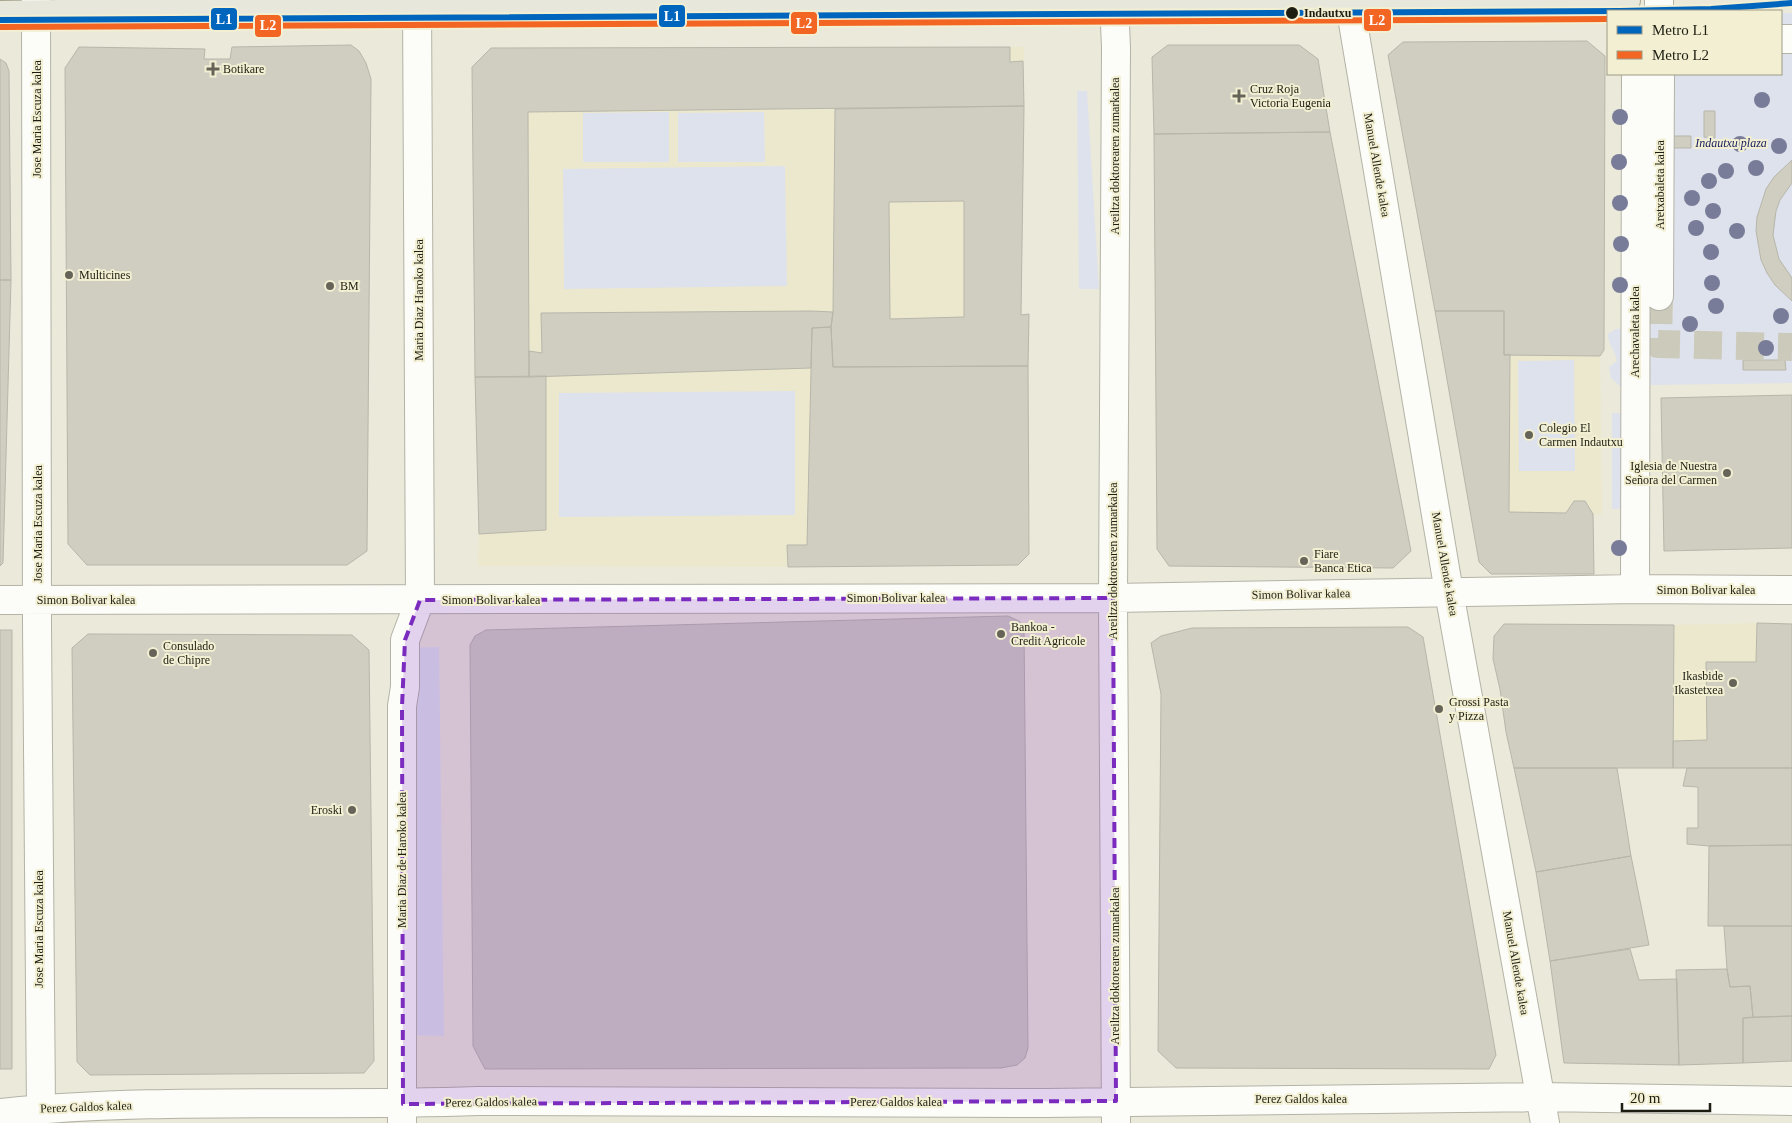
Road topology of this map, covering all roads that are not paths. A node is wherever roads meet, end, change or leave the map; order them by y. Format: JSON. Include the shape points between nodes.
{"nodes":[{"id":1,"x":1626,"y":0,"type":"edge"},
{"id":2,"x":1114,"y":2,"type":"edge"},
{"id":3,"x":417,"y":4,"type":"edge"},
{"id":4,"x":1350,"y":4,"type":"junction"},
{"id":5,"x":36,"y":7,"type":"edge"},
{"id":6,"x":0,"y":15,"type":"edge"},
{"id":7,"x":1636,"y":75,"type":"edge"},
{"id":8,"x":1660,"y":75,"type":"edge"},
{"id":9,"x":1659,"y":296,"type":"tunnel mouth"},
{"id":10,"x":1636,"y":589,"type":"junction"},
{"id":11,"x":1792,"y":590,"type":"edge"},
{"id":12,"x":1449,"y":592,"type":"junction"},
{"id":13,"x":1113,"y":598,"type":"junction"},
{"id":14,"x":0,"y":600,"type":"edge"},
{"id":15,"x":38,"y":600,"type":"junction"},
{"id":16,"x":420,"y":600,"type":"junction"},
{"id":17,"x":1792,"y":1101,"type":"edge"},
{"id":18,"x":41,"y":1109,"type":"junction"},
{"id":19,"x":1543,"y":1110,"type":"edge"},
{"id":20,"x":1116,"y":1112,"type":"edge"},
{"id":21,"x":0,"y":1113,"type":"edge"},
{"id":22,"x":403,"y":1114,"type":"edge"}],
"edges":[{"from":1,"to":4,"type":"main road"},
{"from":2,"to":3,"type":"main road","via":[[1027,6]]},
{"from":2,"to":4,"type":"main road"},
{"from":2,"to":13,"type":"street","name":"Areiltza doktorearen zumarkalea"},
{"from":3,"to":5,"type":"main road"},
{"from":3,"to":16,"type":"street","name":"Maria Diaz Haroko kalea"},
{"from":4,"to":12,"type":"street","name":"Manuel Allende kalea"},
{"from":5,"to":6,"type":"main road"},
{"from":5,"to":15,"type":"street","name":"Jose Maria Escuza kalea"},
{"from":7,"to":10,"type":"street","name":"Arechavaleta kalea"},
{"from":8,"to":9,"type":"street","name":"Aretxabaleta kalea"},
{"from":10,"to":11,"type":"street","name":"Simon Bolivar kalea"},
{"from":10,"to":12,"type":"street","name":"Simon Bolivar kalea"},
{"from":12,"to":13,"type":"street","name":"Simon Bolivar kalea"},
{"from":12,"to":19,"type":"street","name":"Manuel Allende kalea"},
{"from":13,"to":16,"type":"street","name":"Simon Bolivar kalea"},
{"from":13,"to":20,"type":"street","name":"Areiltza doktorearen zumarkalea"},
{"from":14,"to":15,"type":"street","name":"Simon Bolivar kalea"},
{"from":15,"to":16,"type":"street","name":"Simon Bolivar kalea"},
{"from":15,"to":18,"type":"street","name":"Jose Maria Escuza kalea"},
{"from":16,"to":22,"type":"street","name":"Maria Diaz de Haroko kalea","via":[[405,640],[402,706]]},
{"from":17,"to":19,"type":"street","name":"Perez Galdos kalea"},
{"from":18,"to":21,"type":"street","name":"Perez Galdos kalea"},
{"from":18,"to":22,"type":"street","name":"Perez Galdos kalea","via":[[102,1105]]},
{"from":19,"to":20,"type":"street","name":"Perez Galdos kalea"},
{"from":20,"to":22,"type":"street","name":"Perez Galdos kalea","via":[[1017,1102],[478,1101]]}]}
